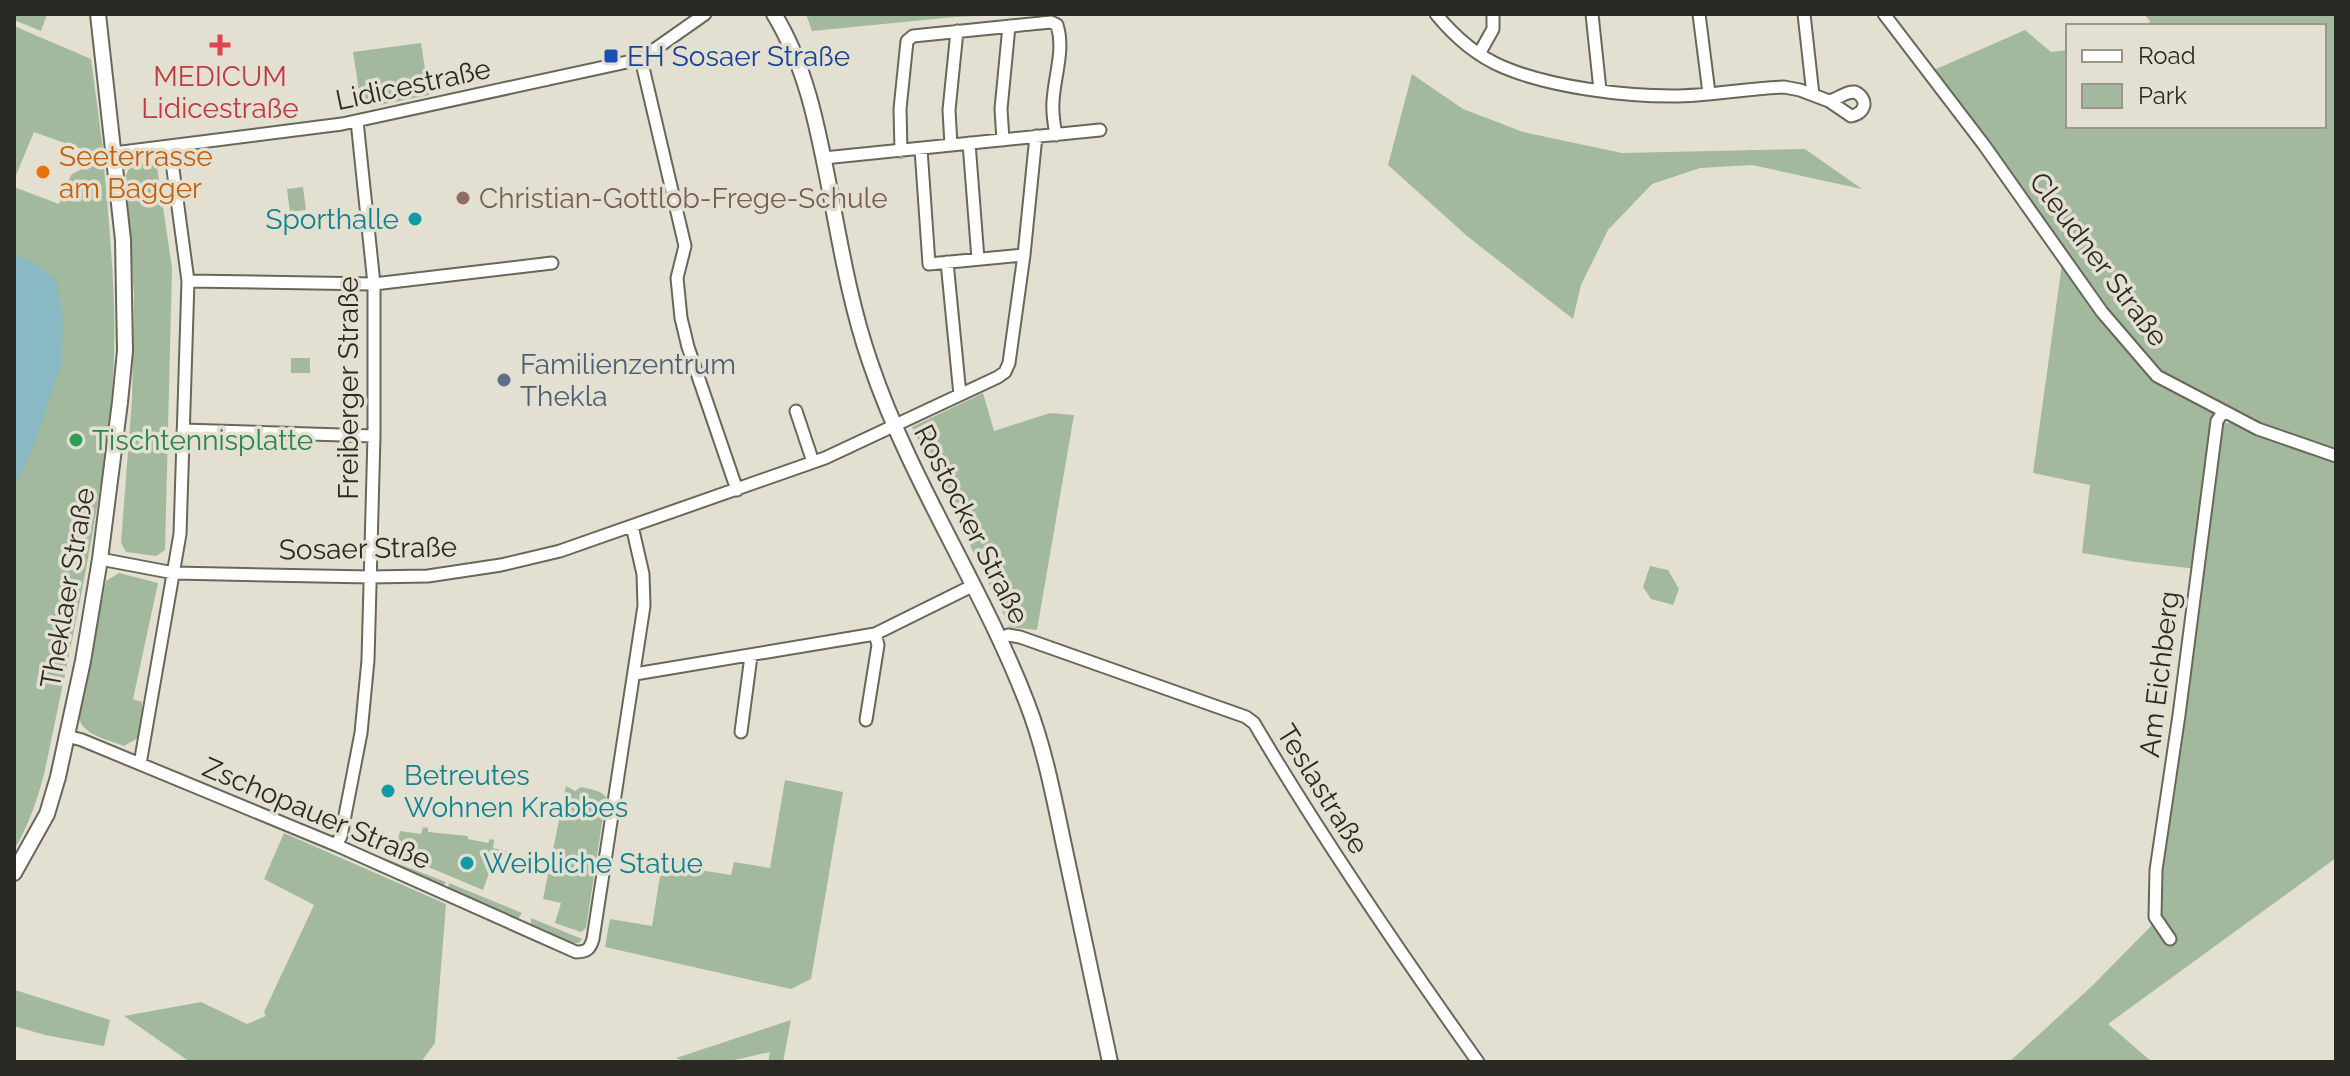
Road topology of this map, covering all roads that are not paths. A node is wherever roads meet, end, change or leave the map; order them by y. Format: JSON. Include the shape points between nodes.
{"nodes":[{"id":1,"x":98,"y":14,"type":"edge"},
{"id":2,"x":705,"y":14,"type":"edge"},
{"id":3,"x":774,"y":14,"type":"edge"},
{"id":4,"x":1436,"y":14,"type":"edge"},
{"id":5,"x":1493,"y":14,"type":"edge"},
{"id":6,"x":1592,"y":14,"type":"edge"},
{"id":7,"x":1699,"y":14,"type":"edge"},
{"id":8,"x":1804,"y":14,"type":"edge"},
{"id":9,"x":1884,"y":14,"type":"edge"},
{"id":10,"x":1009,"y":26,"type":"junction"},
{"id":11,"x":957,"y":31,"type":"junction"},
{"id":12,"x":1479,"y":54,"type":"junction"},
{"id":13,"x":641,"y":59,"type":"junction"},
{"id":14,"x":1600,"y":90,"type":"junction"},
{"id":15,"x":1709,"y":93,"type":"junction"},
{"id":16,"x":1813,"y":95,"type":"junction"},
{"id":17,"x":1829,"y":101,"type":"dead end"},
{"id":18,"x":357,"y":121,"type":"junction"},
{"id":19,"x":1100,"y":130,"type":"dead end"},
{"id":20,"x":1056,"y":135,"type":"junction"},
{"id":21,"x":1036,"y":136,"type":"junction"},
{"id":22,"x":1003,"y":140,"type":"junction"},
{"id":23,"x":969,"y":143,"type":"junction"},
{"id":24,"x":951,"y":145,"type":"junction"},
{"id":25,"x":170,"y":147,"type":"junction"},
{"id":26,"x":921,"y":149,"type":"junction"},
{"id":27,"x":901,"y":151,"type":"junction"},
{"id":28,"x":114,"y":153,"type":"junction"},
{"id":29,"x":824,"y":158,"type":"junction"},
{"id":30,"x":1024,"y":255,"type":"junction"},
{"id":31,"x":978,"y":259,"type":"junction"},
{"id":32,"x":947,"y":262,"type":"junction"},
{"id":33,"x":552,"y":263,"type":"dead end"},
{"id":34,"x":188,"y":281,"type":"junction"},
{"id":35,"x":374,"y":284,"type":"junction"},
{"id":36,"x":960,"y":395,"type":"junction"},
{"id":37,"x":796,"y":411,"type":"dead end"},
{"id":38,"x":2223,"y":412,"type":"junction"},
{"id":39,"x":895,"y":426,"type":"junction"},
{"id":40,"x":183,"y":430,"type":"junction"},
{"id":41,"x":374,"y":436,"type":"junction"},
{"id":42,"x":2336,"y":456,"type":"edge"},
{"id":43,"x":813,"y":462,"type":"junction"},
{"id":44,"x":737,"y":490,"type":"junction"},
{"id":45,"x":632,"y":526,"type":"junction"},
{"id":46,"x":100,"y":559,"type":"junction"},
{"id":47,"x":174,"y":573,"type":"junction"},
{"id":48,"x":370,"y":577,"type":"junction"},
{"id":49,"x":972,"y":586,"type":"junction"},
{"id":50,"x":875,"y":634,"type":"junction"},
{"id":51,"x":1001,"y":638,"type":"junction"},
{"id":52,"x":751,"y":656,"type":"junction"},
{"id":53,"x":635,"y":674,"type":"junction"},
{"id":54,"x":866,"y":720,"type":"dead end"},
{"id":55,"x":741,"y":732,"type":"dead end"},
{"id":56,"x":67,"y":736,"type":"junction"},
{"id":57,"x":140,"y":764,"type":"junction"},
{"id":58,"x":336,"y":845,"type":"junction"},
{"id":59,"x":14,"y":873,"type":"edge"},
{"id":60,"x":2170,"y":939,"type":"dead end"},
{"id":61,"x":1110,"y":1062,"type":"edge"},
{"id":62,"x":1478,"y":1062,"type":"edge"}],
"edges":[{"from":1,"to":28,"type":"main road","name":"Theklaer Straße"},
{"from":2,"to":13,"type":"street","name":"Lidicestraße"},
{"from":3,"to":29,"type":"main road","name":"Rostocker Straße","via":[[804,75]]},
{"from":4,"to":12,"type":"street"},
{"from":5,"to":12,"type":"street","via":[[1493,29]]},
{"from":6,"to":14,"type":"street"},
{"from":7,"to":15,"type":"street"},
{"from":8,"to":16,"type":"street"},
{"from":9,"to":38,"type":"street","name":"Cleudner Straße","via":[[2102,312],[2157,376]]},
{"from":10,"to":11,"type":"street"},
{"from":10,"to":20,"type":"street","via":[[1051,22],[1059,27]]},
{"from":10,"to":22,"type":"street"},
{"from":11,"to":24,"type":"street"},
{"from":11,"to":27,"type":"street","via":[[907,41]]},
{"from":12,"to":14,"type":"street","via":[[1534,77]]},
{"from":13,"to":18,"type":"street","name":"Lidicestraße"},
{"from":13,"to":44,"type":"street","via":[[685,246],[677,278],[681,318]]},
{"from":14,"to":15,"type":"street"},
{"from":15,"to":16,"type":"street","via":[[1784,87]]},
{"from":16,"to":17,"type":"street"},
{"from":18,"to":25,"type":"street","name":"Lidicestraße"},
{"from":18,"to":35,"type":"street","name":"Freiberger Straße"},
{"from":19,"to":20,"type":"street"},
{"from":20,"to":21,"type":"street"},
{"from":21,"to":22,"type":"street"},
{"from":21,"to":30,"type":"street"},
{"from":22,"to":23,"type":"street"},
{"from":23,"to":24,"type":"street"},
{"from":23,"to":31,"type":"street"},
{"from":24,"to":26,"type":"street"},
{"from":25,"to":28,"type":"street","name":"Lidicestraße"},
{"from":25,"to":34,"type":"street"},
{"from":26,"to":27,"type":"street"},
{"from":26,"to":32,"type":"street","via":[[929,264]]},
{"from":27,"to":29,"type":"street"},
{"from":28,"to":46,"type":"main road","name":"Theklaer Straße","via":[[123,240],[125,351]]},
{"from":29,"to":39,"type":"main road","name":"Rostocker Straße","via":[[855,312]]},
{"from":30,"to":31,"type":"street"},
{"from":30,"to":36,"type":"street","name":"Sosaer Straße","via":[[1005,372]]},
{"from":31,"to":32,"type":"street"},
{"from":32,"to":36,"type":"street"},
{"from":33,"to":35,"type":"street"},
{"from":34,"to":35,"type":"street"},
{"from":34,"to":40,"type":"street"},
{"from":35,"to":41,"type":"street","name":"Freiberger Straße"},
{"from":36,"to":39,"type":"street","name":"Sosaer Straße"},
{"from":37,"to":43,"type":"street"},
{"from":38,"to":42,"type":"street","name":"Cleudner Straße"},
{"from":38,"to":60,"type":"street","name":"Am Eichberg","via":[[2217,421],[2156,870],[2155,917]]},
{"from":39,"to":43,"type":"street","name":"Sosaer Straße"},
{"from":39,"to":49,"type":"main road","name":"Rostocker Straße"},
{"from":40,"to":41,"type":"street"},
{"from":40,"to":47,"type":"street"},
{"from":41,"to":48,"type":"street","name":"Freiberger Straße"},
{"from":43,"to":44,"type":"street","name":"Sosaer Straße"},
{"from":44,"to":45,"type":"street","name":"Sosaer Straße"},
{"from":45,"to":48,"type":"street","name":"Sosaer Straße","via":[[501,565],[428,576]]},
{"from":45,"to":53,"type":"street","via":[[644,587]]},
{"from":46,"to":47,"type":"street","name":"Sosaer Straße"},
{"from":46,"to":56,"type":"main road","name":"Theklaer Straße"},
{"from":47,"to":48,"type":"street","name":"Sosaer Straße"},
{"from":47,"to":57,"type":"street"},
{"from":48,"to":58,"type":"street","name":"Freiberger Straße","via":[[362,730]]},
{"from":49,"to":50,"type":"street"},
{"from":49,"to":51,"type":"main road","name":"Rostocker Straße"},
{"from":50,"to":52,"type":"street"},
{"from":50,"to":54,"type":"street","via":[[878,645]]},
{"from":51,"to":61,"type":"main road","name":"Rostocker Straße","via":[[1046,766]]},
{"from":51,"to":62,"type":"street","name":"Teslastraße","via":[[1020,637],[1254,723],[1301,803]]},
{"from":52,"to":53,"type":"street"},
{"from":52,"to":55,"type":"street"},
{"from":53,"to":58,"type":"street","name":"Zschopauer Straße","via":[[591,948],[576,952]]},
{"from":56,"to":57,"type":"street","name":"Zschopauer Straße"},
{"from":56,"to":59,"type":"main road","name":"Theklaer Straße","via":[[47,814]]},
{"from":57,"to":58,"type":"street","name":"Zschopauer Straße"}]}
